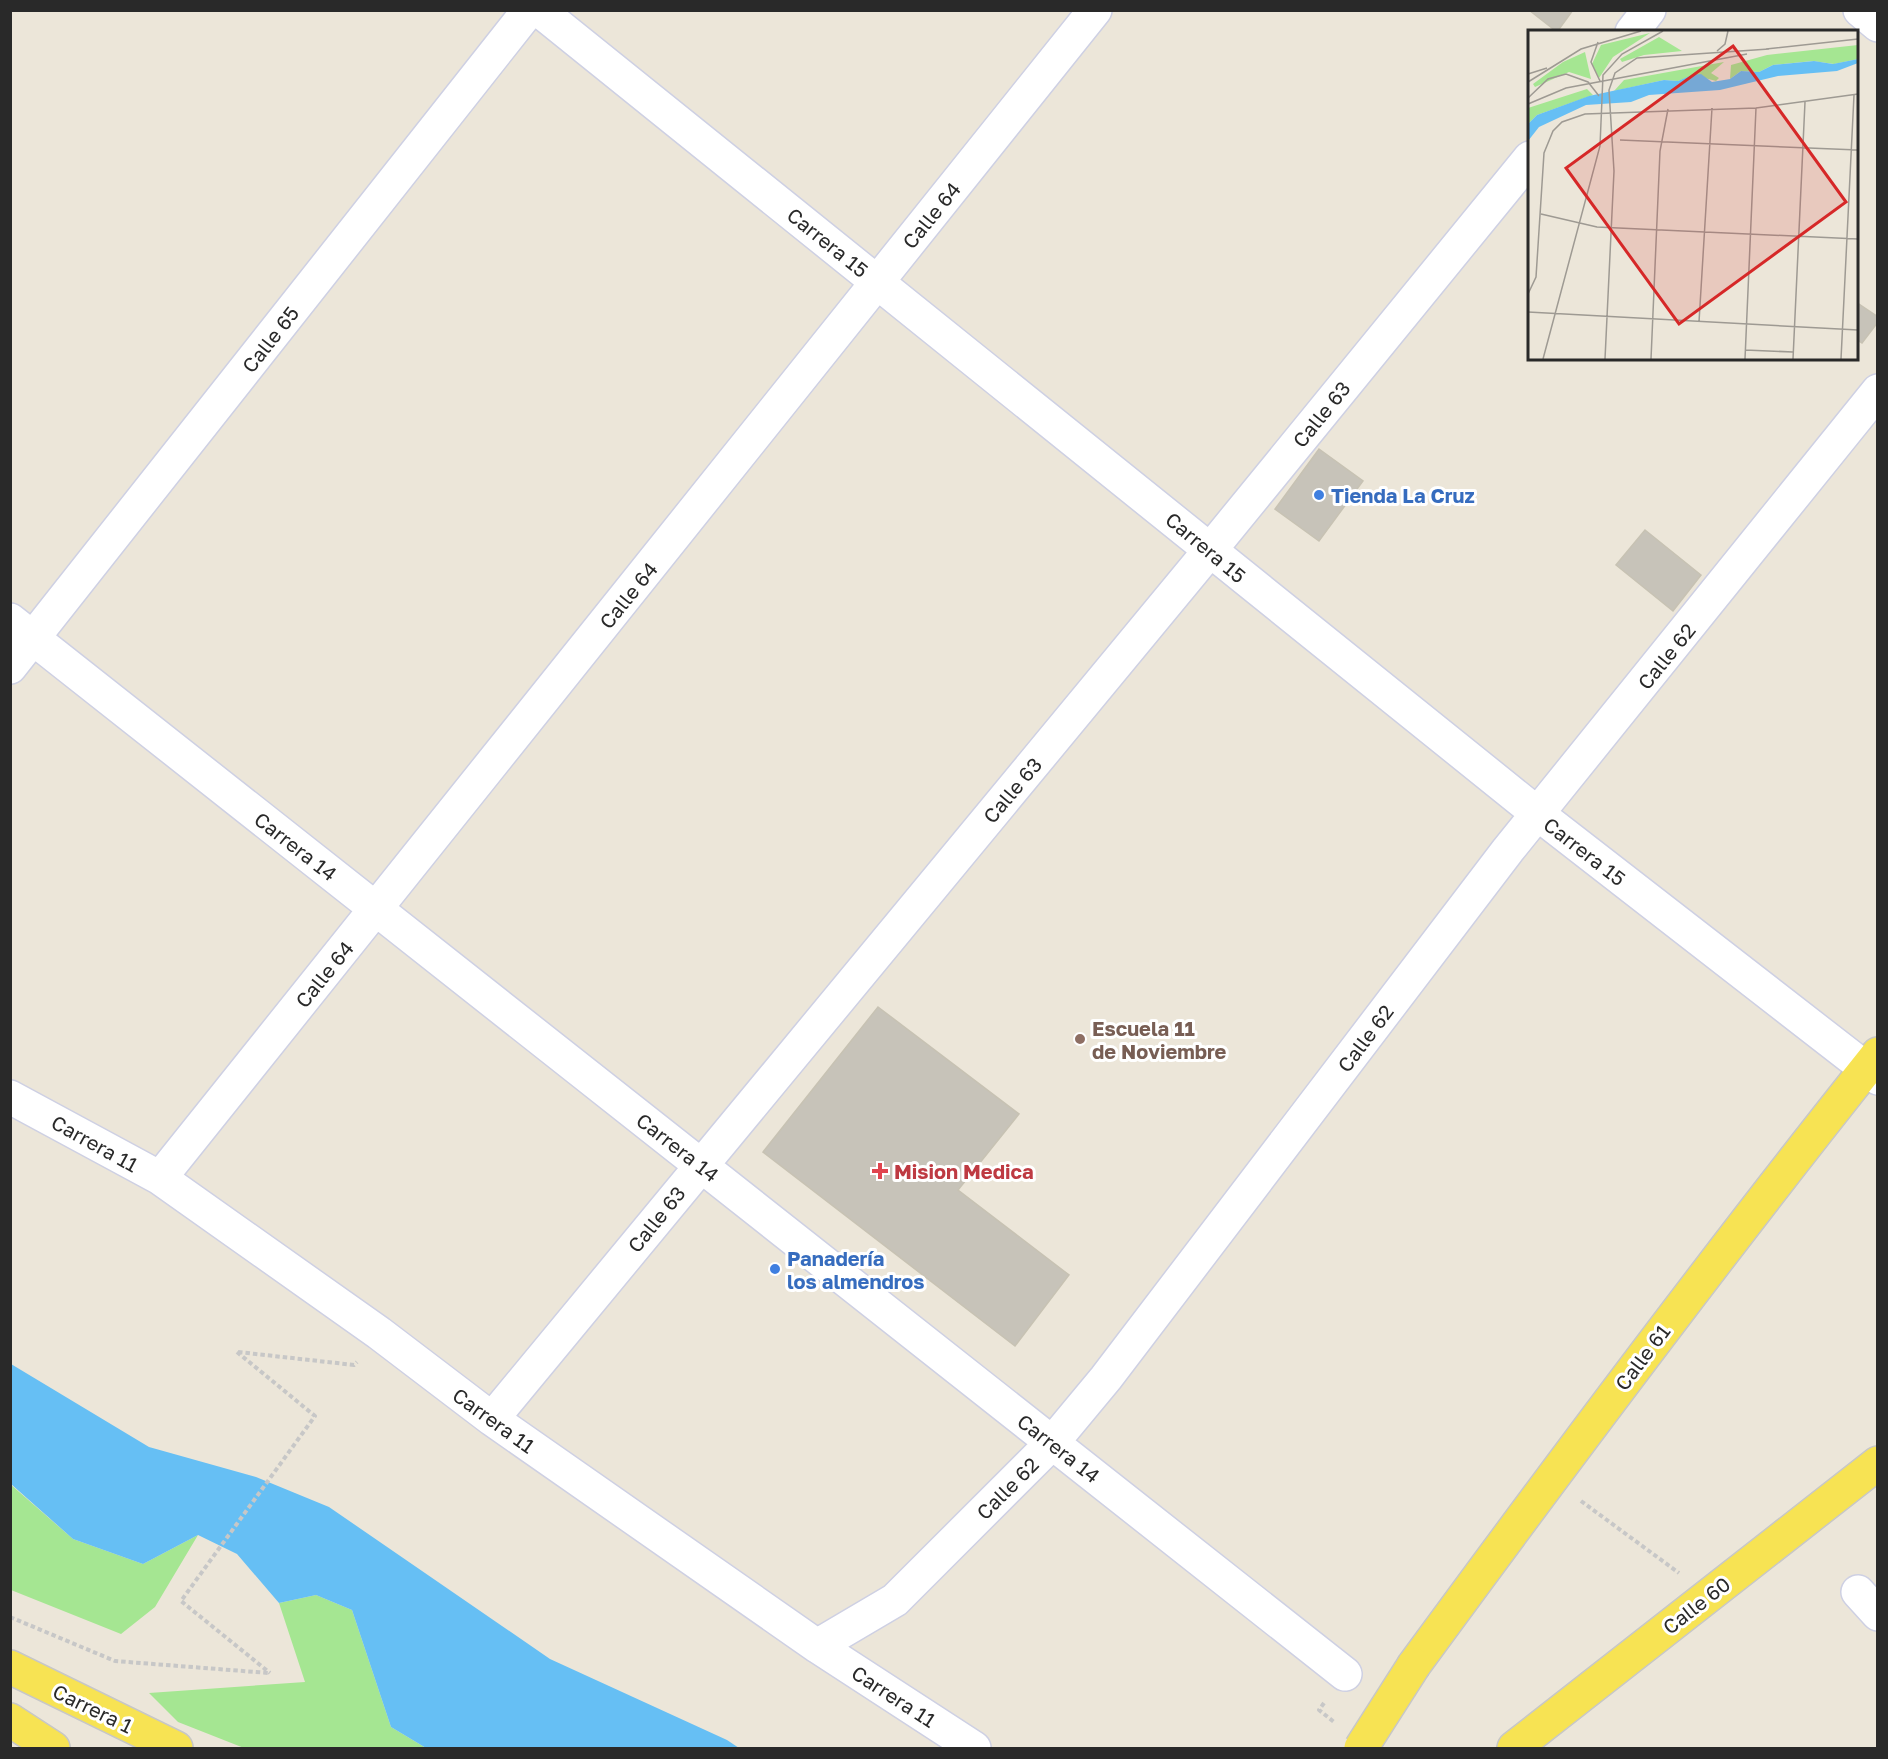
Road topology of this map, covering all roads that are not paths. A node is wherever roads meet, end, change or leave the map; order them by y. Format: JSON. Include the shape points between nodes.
{"nodes":[{"id":1,"x":530,"y":10,"type":"edge"},
{"id":2,"x":539,"y":10,"type":"edge"},
{"id":3,"x":1095,"y":10,"type":"edge"},
{"id":4,"x":1649,"y":10,"type":"edge"},
{"id":5,"x":1860,"y":10,"type":"edge"},
{"id":6,"x":1878,"y":25,"type":"edge"},
{"id":7,"x":1634,"y":30,"type":"edge"},
{"id":8,"x":1528,"y":160,"type":"edge"},
{"id":9,"x":877,"y":282,"type":"junction"},
{"id":10,"x":1878,"y":391,"type":"edge"},
{"id":11,"x":1211,"y":549,"type":"junction"},
{"id":12,"x":22,"y":629,"type":"edge"},
{"id":13,"x":10,"y":667,"type":"edge"},
{"id":14,"x":1538,"y":814,"type":"junction"},
{"id":15,"x":376,"y":909,"type":"junction"},
{"id":16,"x":1874,"y":1067,"type":"edge"},
{"id":17,"x":10,"y":1097,"type":"edge"},
{"id":18,"x":701,"y":1165,"type":"junction"},
{"id":19,"x":160,"y":1178,"type":"junction"},
{"id":20,"x":492,"y":1419,"type":"junction"},
{"id":21,"x":1052,"y":1443,"type":"junction"},
{"id":22,"x":1878,"y":1462,"type":"edge"},
{"id":23,"x":817,"y":1646,"type":"junction"},
{"id":24,"x":10,"y":1667,"type":"edge"},
{"id":25,"x":1345,"y":1674,"type":"dead end"},
{"id":26,"x":10,"y":1720,"type":"edge"},
{"id":27,"x":1518,"y":1745,"type":"edge"},
{"id":28,"x":53,"y":1749,"type":"edge"},
{"id":29,"x":176,"y":1749,"type":"edge"},
{"id":30,"x":974,"y":1749,"type":"edge"},
{"id":31,"x":1361,"y":1749,"type":"edge"}],
"edges":[{"from":1,"to":12,"type":"street","name":"Calle 65"},
{"from":2,"to":9,"type":"street","name":"Carrera 15"},
{"from":3,"to":9,"type":"street","name":"Calle 64"},
{"from":4,"to":7,"type":"street"},
{"from":5,"to":6,"type":"street"},
{"from":8,"to":11,"type":"street","name":"Calle 63"},
{"from":9,"to":11,"type":"street","name":"Carrera 15"},
{"from":9,"to":15,"type":"street","name":"Calle 64"},
{"from":10,"to":14,"type":"street","name":"Calle 62"},
{"from":11,"to":14,"type":"street","name":"Carrera 15"},
{"from":11,"to":18,"type":"street","name":"Calle 63"},
{"from":12,"to":13,"type":"street","name":"Calle 65"},
{"from":12,"to":15,"type":"street","name":"Carrera 14"},
{"from":14,"to":16,"type":"street","name":"Carrera 15"},
{"from":14,"to":21,"type":"street","name":"Calle 62"},
{"from":15,"to":18,"type":"street","name":"Carrera 14"},
{"from":15,"to":19,"type":"street","name":"Calle 64"},
{"from":16,"to":31,"type":"main road","name":"Calle 61","bridge":true,"via":[[1706,1272],[1551,1478],[1414,1665]]},
{"from":17,"to":19,"type":"street","name":"Carrera 11"},
{"from":18,"to":20,"type":"street","name":"Calle 63"},
{"from":18,"to":21,"type":"street","name":"Carrera 14"},
{"from":19,"to":20,"type":"street","name":"Carrera 11","via":[[379,1333]]},
{"from":20,"to":23,"type":"street","name":"Carrera 11"},
{"from":21,"to":23,"type":"street","name":"Calle 62","via":[[895,1600]]},
{"from":21,"to":25,"type":"street","name":"Carrera 14"},
{"from":22,"to":27,"type":"main road","name":"Calle 60"},
{"from":23,"to":30,"type":"street","name":"Carrera 11"},
{"from":24,"to":29,"type":"main road","name":"Carrera 1"},
{"from":26,"to":28,"type":"main road"}]}
